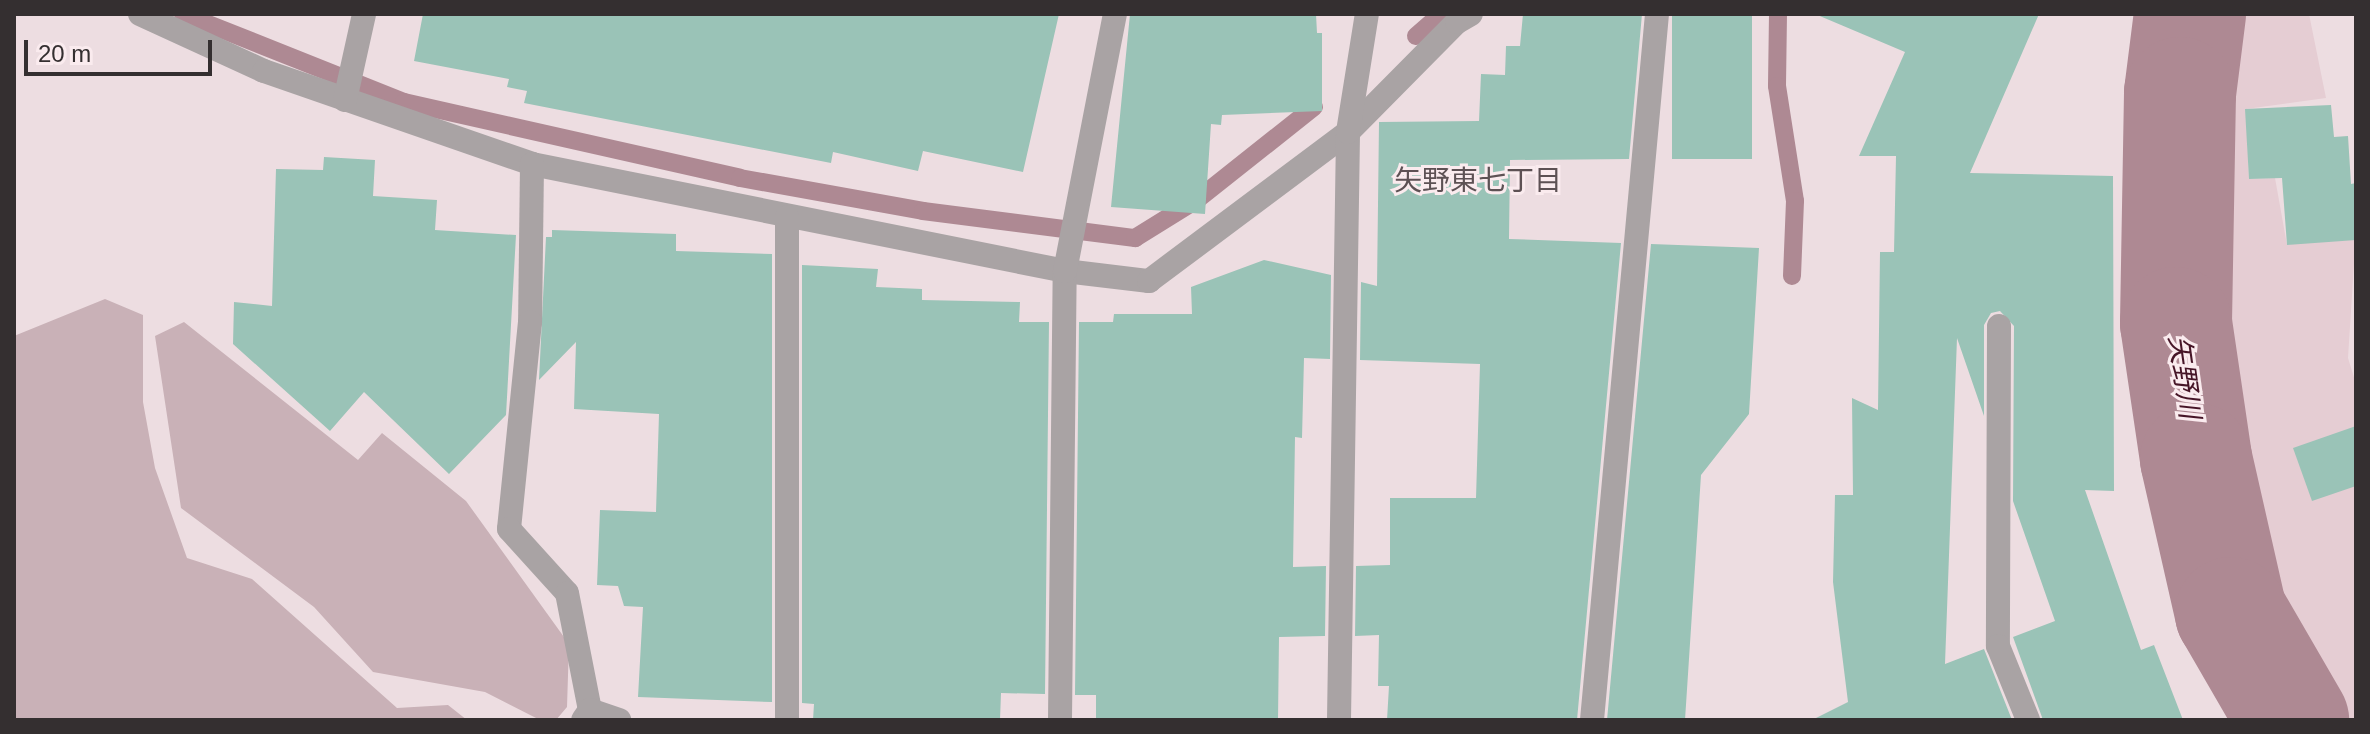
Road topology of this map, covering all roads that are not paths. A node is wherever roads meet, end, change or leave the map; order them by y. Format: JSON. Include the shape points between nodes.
{"nodes":[{"id":1,"x":140,"y":14,"type":"edge"},
{"id":2,"x":364,"y":14,"type":"edge"},
{"id":3,"x":1115,"y":14,"type":"edge"},
{"id":4,"x":1367,"y":14,"type":"edge"},
{"id":5,"x":1471,"y":14,"type":"edge"},
{"id":6,"x":1657,"y":14,"type":"edge"},
{"id":7,"x":345,"y":100,"type":"junction"},
{"id":8,"x":1348,"y":132,"type":"junction"},
{"id":9,"x":532,"y":164,"type":"junction"},
{"id":10,"x":787,"y":217,"type":"junction"},
{"id":11,"x":1065,"y":271,"type":"junction"},
{"id":12,"x":1999,"y":326,"type":"dead end"},
{"id":13,"x":587,"y":715,"type":"edge"},
{"id":14,"x":619,"y":720,"type":"edge"},
{"id":15,"x":787,"y":720,"type":"edge"},
{"id":16,"x":1060,"y":720,"type":"edge"},
{"id":17,"x":1339,"y":720,"type":"edge"},
{"id":18,"x":1592,"y":720,"type":"edge"},
{"id":19,"x":2028,"y":720,"type":"edge"}],
"edges":[{"from":1,"to":7,"type":"street","via":[[204,46]]},
{"from":2,"to":7,"type":"street"},
{"from":3,"to":11,"type":"street"},
{"from":4,"to":8,"type":"street"},
{"from":5,"to":8,"type":"street"},
{"from":6,"to":18,"type":"street"},
{"from":7,"to":9,"type":"street"},
{"from":8,"to":11,"type":"street","via":[[1149,281]]},
{"from":8,"to":17,"type":"street"},
{"from":9,"to":10,"type":"street"},
{"from":9,"to":13,"type":"street","via":[[530,322],[509,529],[567,593]]},
{"from":10,"to":11,"type":"street"},
{"from":10,"to":15,"type":"street"},
{"from":11,"to":16,"type":"street"},
{"from":12,"to":19,"type":"street","via":[[1998,646]]},
{"from":13,"to":14,"type":"street"}]}
